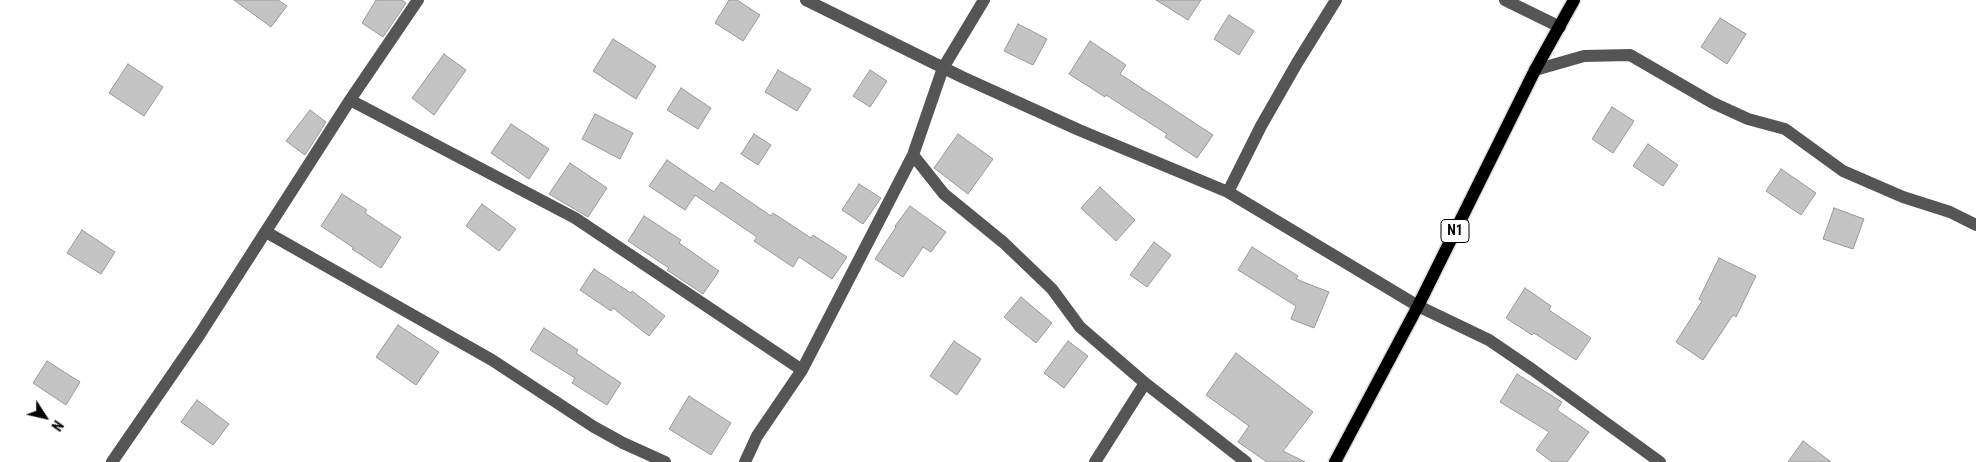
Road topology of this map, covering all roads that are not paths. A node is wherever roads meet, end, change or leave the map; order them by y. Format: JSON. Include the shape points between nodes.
{"nodes":[{"id":1,"x":418,"y":0,"type":"edge"},
{"id":2,"x":806,"y":0,"type":"edge"},
{"id":3,"x":984,"y":0,"type":"edge"},
{"id":4,"x":1336,"y":0,"type":"edge"},
{"id":5,"x":1504,"y":0,"type":"edge"},
{"id":6,"x":1574,"y":0,"type":"edge"},
{"id":7,"x":1560,"y":27,"type":"junction"},
{"id":8,"x":943,"y":68,"type":"junction"},
{"id":9,"x":1535,"y":70,"type":"junction"},
{"id":10,"x":350,"y":100,"type":"junction"},
{"id":11,"x":913,"y":154,"type":"junction"},
{"id":12,"x":1228,"y":192,"type":"junction"},
{"id":13,"x":1976,"y":225,"type":"edge"},
{"id":14,"x":266,"y":232,"type":"junction"},
{"id":15,"x":1418,"y":306,"type":"junction"},
{"id":16,"x":802,"y":370,"type":"junction"},
{"id":17,"x":1144,"y":383,"type":"junction"},
{"id":18,"x":112,"y":462,"type":"edge"},
{"id":19,"x":665,"y":462,"type":"edge"},
{"id":20,"x":745,"y":462,"type":"edge"},
{"id":21,"x":1095,"y":462,"type":"edge"},
{"id":22,"x":1246,"y":462,"type":"edge"},
{"id":23,"x":1335,"y":462,"type":"edge"},
{"id":24,"x":1660,"y":462,"type":"edge"}],
"edges":[{"from":1,"to":10,"type":"street"},
{"from":2,"to":8,"type":"street"},
{"from":3,"to":8,"type":"street"},
{"from":4,"to":12,"type":"street","via":[[1288,78]]},
{"from":5,"to":7,"type":"street"},
{"from":6,"to":7,"type":"main road","number":"N1"},
{"from":7,"to":9,"type":"main road","number":"N1"},
{"from":8,"to":11,"type":"street"},
{"from":8,"to":12,"type":"street","via":[[1079,130]]},
{"from":9,"to":13,"type":"street","via":[[1584,56],[1630,55],[1713,103],[1748,119],[1785,129],[1843,171]]},
{"from":9,"to":15,"type":"main road","number":"N1"},
{"from":10,"to":14,"type":"street"},
{"from":10,"to":16,"type":"street","via":[[575,218]]},
{"from":11,"to":16,"type":"street"},
{"from":11,"to":17,"type":"street","via":[[944,194],[1032,270],[1052,289],[1080,327]]},
{"from":12,"to":15,"type":"street"},
{"from":14,"to":18,"type":"street"},
{"from":14,"to":19,"type":"street","via":[[492,360],[594,427]]},
{"from":15,"to":23,"type":"main road","number":"N1"},
{"from":15,"to":24,"type":"street","via":[[1489,340]]},
{"from":16,"to":20,"type":"street","via":[[758,436]]},
{"from":17,"to":21,"type":"street"},
{"from":17,"to":22,"type":"street"}]}
